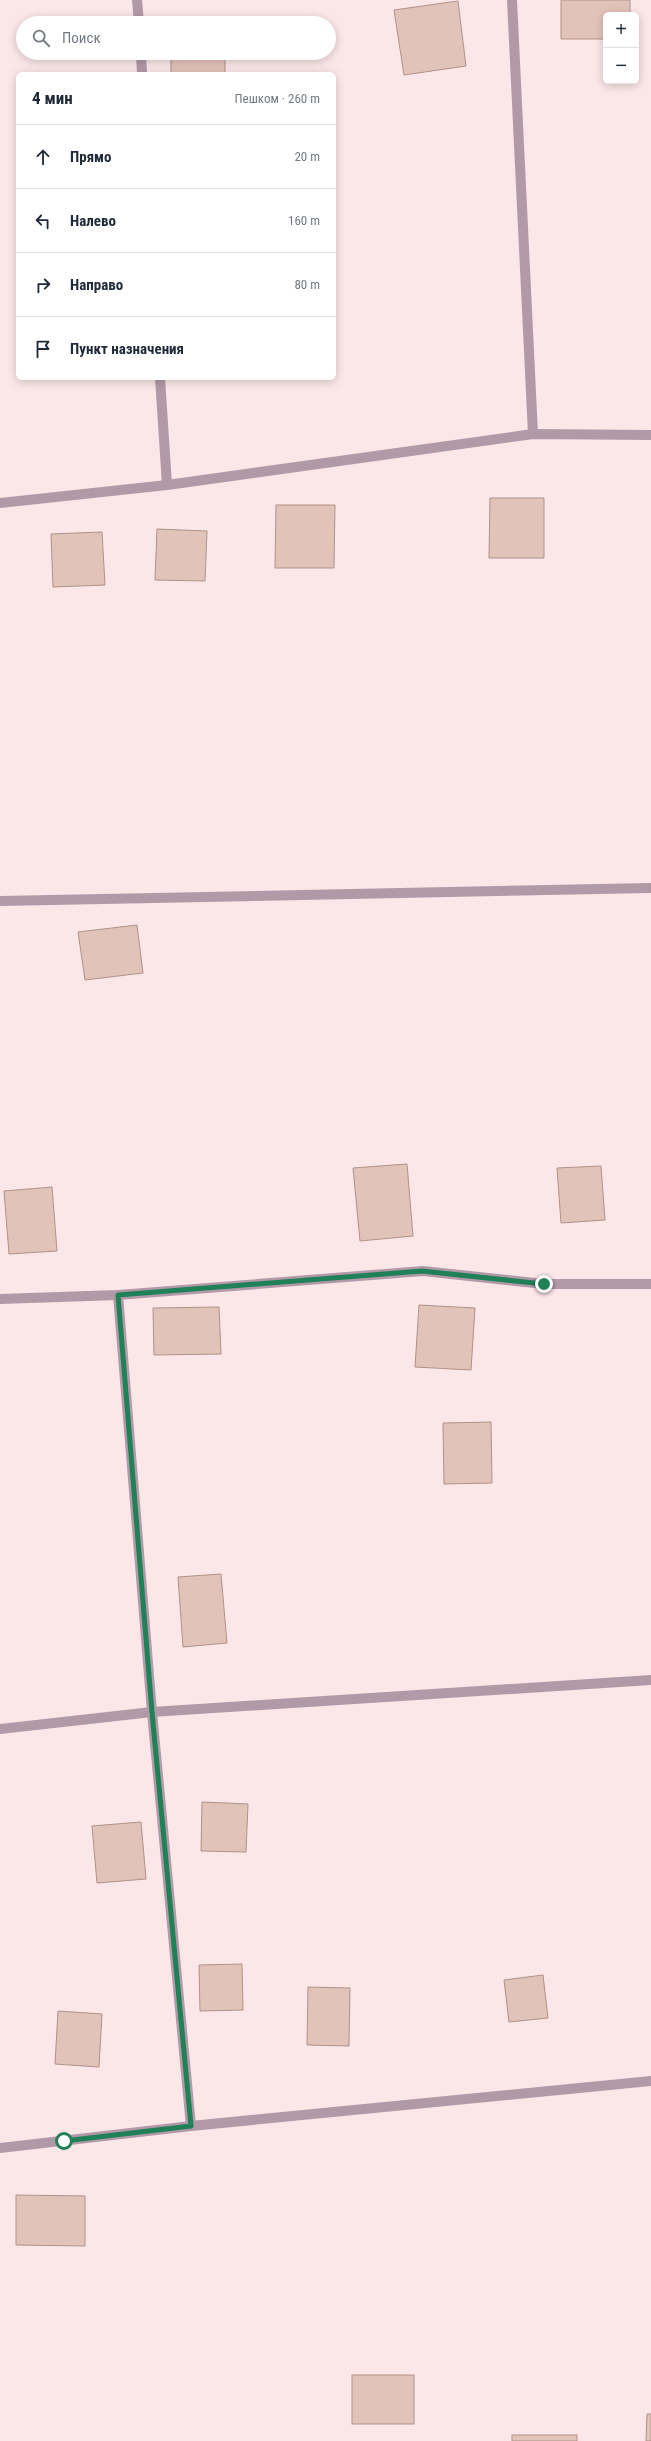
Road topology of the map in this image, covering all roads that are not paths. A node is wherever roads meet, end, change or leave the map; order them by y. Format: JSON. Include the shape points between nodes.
{"nodes":[{"id":1,"x":137,"y":0,"type":"edge"},
{"id":2,"x":512,"y":0,"type":"edge"},
{"id":3,"x":138,"y":16,"type":"edge"},
{"id":4,"x":141,"y":60,"type":"edge"},
{"id":5,"x":142,"y":72,"type":"edge"},
{"id":6,"x":160,"y":380,"type":"edge"},
{"id":7,"x":533,"y":434,"type":"junction"},
{"id":8,"x":651,"y":435,"type":"edge"},
{"id":9,"x":167,"y":486,"type":"junction"},
{"id":10,"x":0,"y":503,"type":"edge"},
{"id":11,"x":651,"y":888,"type":"edge"},
{"id":12,"x":0,"y":901,"type":"edge"},
{"id":13,"x":651,"y":1284,"type":"edge"},
{"id":14,"x":118,"y":1295,"type":"junction"},
{"id":15,"x":0,"y":1299,"type":"edge"},
{"id":16,"x":651,"y":1680,"type":"edge"},
{"id":17,"x":152,"y":1712,"type":"junction"},
{"id":18,"x":0,"y":1729,"type":"edge"},
{"id":19,"x":651,"y":2081,"type":"edge"},
{"id":20,"x":191,"y":2126,"type":"junction"},
{"id":21,"x":0,"y":2148,"type":"edge"}],
"edges":[{"from":1,"to":3,"type":"street"},
{"from":2,"to":7,"type":"street"},
{"from":4,"to":5,"type":"street"},
{"from":6,"to":9,"type":"street"},
{"from":7,"to":8,"type":"street"},
{"from":7,"to":9,"type":"street"},
{"from":9,"to":10,"type":"street"},
{"from":11,"to":12,"type":"street"},
{"from":13,"to":14,"type":"street","via":[[544,1284],[422,1271]]},
{"from":14,"to":15,"type":"street"},
{"from":14,"to":17,"type":"street"},
{"from":16,"to":17,"type":"street"},
{"from":17,"to":18,"type":"street"},
{"from":17,"to":20,"type":"street"},
{"from":19,"to":20,"type":"street"},
{"from":20,"to":21,"type":"street"}]}
